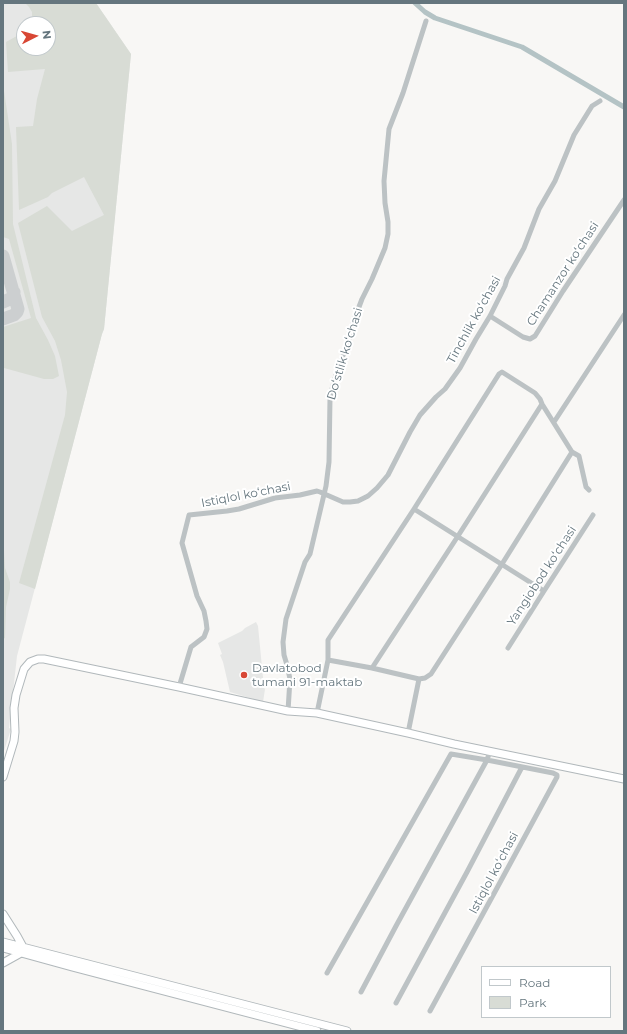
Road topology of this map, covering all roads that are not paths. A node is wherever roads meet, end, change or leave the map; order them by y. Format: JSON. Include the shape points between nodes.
{"nodes":[{"id":1,"x":426,"y":21,"type":"dead end"},
{"id":2,"x":600,"y":101,"type":"dead end"},
{"id":3,"x":624,"y":200,"type":"edge"},
{"id":4,"x":624,"y":315,"type":"edge"},
{"id":5,"x":490,"y":316,"type":"junction"},
{"id":6,"x":542,"y":404,"type":"junction"},
{"id":7,"x":554,"y":422,"type":"junction"},
{"id":8,"x":572,"y":452,"type":"junction"},
{"id":9,"x":589,"y":490,"type":"dead end"},
{"id":10,"x":324,"y":493,"type":"junction"},
{"id":11,"x":414,"y":509,"type":"junction"},
{"id":12,"x":593,"y":515,"type":"dead end"},
{"id":13,"x":458,"y":536,"type":"junction"},
{"id":14,"x":502,"y":564,"type":"junction"},
{"id":15,"x":544,"y":591,"type":"junction"},
{"id":16,"x":508,"y":648,"type":"dead end"},
{"id":17,"x":328,"y":660,"type":"junction"},
{"id":18,"x":372,"y":668,"type":"junction"},
{"id":19,"x":419,"y":679,"type":"junction"},
{"id":20,"x":179,"y":687,"type":"junction"},
{"id":21,"x":288,"y":711,"type":"junction"},
{"id":22,"x":317,"y":714,"type":"junction"},
{"id":23,"x":408,"y":733,"type":"junction"},
{"id":24,"x":490,"y":751,"type":"junction"},
{"id":25,"x":487,"y":760,"type":"junction"},
{"id":26,"x":522,"y":767,"type":"junction"},
{"id":27,"x":3,"y":777,"type":"edge"},
{"id":28,"x":624,"y":779,"type":"edge"},
{"id":29,"x":3,"y":914,"type":"edge"},
{"id":30,"x":3,"y":942,"type":"edge"},
{"id":31,"x":3,"y":948,"type":"edge"},
{"id":32,"x":22,"y":950,"type":"junction"},
{"id":33,"x":3,"y":963,"type":"edge"},
{"id":34,"x":328,"y":973,"type":"dead end"},
{"id":35,"x":361,"y":992,"type":"dead end"},
{"id":36,"x":396,"y":1003,"type":"dead end"},
{"id":37,"x":430,"y":1011,"type":"dead end"},
{"id":38,"x":317,"y":1031,"type":"edge"},
{"id":39,"x":347,"y":1031,"type":"edge"}],
"edges":[{"from":1,"to":10,"type":"street","name":"Doʻstlik koʻchasi","via":[[390,129],[384,181],[388,222],[385,248],[359,306],[330,398],[329,462]]},
{"from":2,"to":5,"type":"street","name":"Tinchlik koʻchasi","via":[[592,106],[574,135],[524,248]]},
{"from":3,"to":5,"type":"street","name":"Chamanzor koʻchasi","via":[[535,336],[530,339],[523,337]]},
{"from":4,"to":7,"type":"street"},
{"from":5,"to":10,"type":"street","name":"Tinchlik koʻchasi","via":[[460,368],[445,389],[420,415],[388,474],[377,488],[368,496],[350,502],[343,502]]},
{"from":6,"to":7,"type":"street"},
{"from":6,"to":11,"type":"street","via":[[535,393],[504,373],[499,374]]},
{"from":6,"to":13,"type":"street"},
{"from":7,"to":8,"type":"street"},
{"from":8,"to":9,"type":"street","via":[[579,456]]},
{"from":8,"to":14,"type":"street"},
{"from":10,"to":20,"type":"street","name":"Istiqlol koʻchasi","via":[[281,496],[239,509],[189,515],[182,543],[197,596],[204,611],[207,629],[204,637],[191,647]]},
{"from":10,"to":21,"type":"street","name":"Doʻstlik koʻchasi","via":[[310,554],[289,607],[282,642],[290,679]]},
{"from":11,"to":13,"type":"street"},
{"from":11,"to":17,"type":"street","via":[[328,640]]},
{"from":12,"to":15,"type":"street","name":"Yangiobod koʻchasi"},
{"from":13,"to":14,"type":"street"},
{"from":13,"to":18,"type":"street"},
{"from":14,"to":15,"type":"street"},
{"from":14,"to":19,"type":"street","via":[[431,674]]},
{"from":15,"to":16,"type":"street","name":"Yangiobod koʻchasi"},
{"from":17,"to":18,"type":"street"},
{"from":17,"to":22,"type":"street"},
{"from":18,"to":19,"type":"street"},
{"from":19,"to":23,"type":"street"},
{"from":20,"to":21,"type":"street"},
{"from":20,"to":27,"type":"street","via":[[44,659],[30,662],[24,669],[16,695],[14,741]]},
{"from":21,"to":22,"type":"street"},
{"from":22,"to":23,"type":"street"},
{"from":23,"to":24,"type":"street"},
{"from":24,"to":25,"type":"street"},
{"from":24,"to":28,"type":"street"},
{"from":25,"to":26,"type":"street","name":"Istiqlol koʻchasi"},
{"from":25,"to":34,"type":"street","name":"Istiqlol koʻchasi","via":[[451,754]]},
{"from":25,"to":35,"type":"street"},
{"from":26,"to":36,"type":"street","name":"Istiqlol koʻchasi"},
{"from":26,"to":37,"type":"street","name":"Istiqlol koʻchasi","via":[[553,773],[557,777]]},
{"from":29,"to":32,"type":"street","via":[[17,936]]},
{"from":30,"to":32,"type":"street"},
{"from":31,"to":32,"type":"street"},
{"from":32,"to":33,"type":"street"},
{"from":32,"to":38,"type":"street"},
{"from":32,"to":39,"type":"street"}]}
